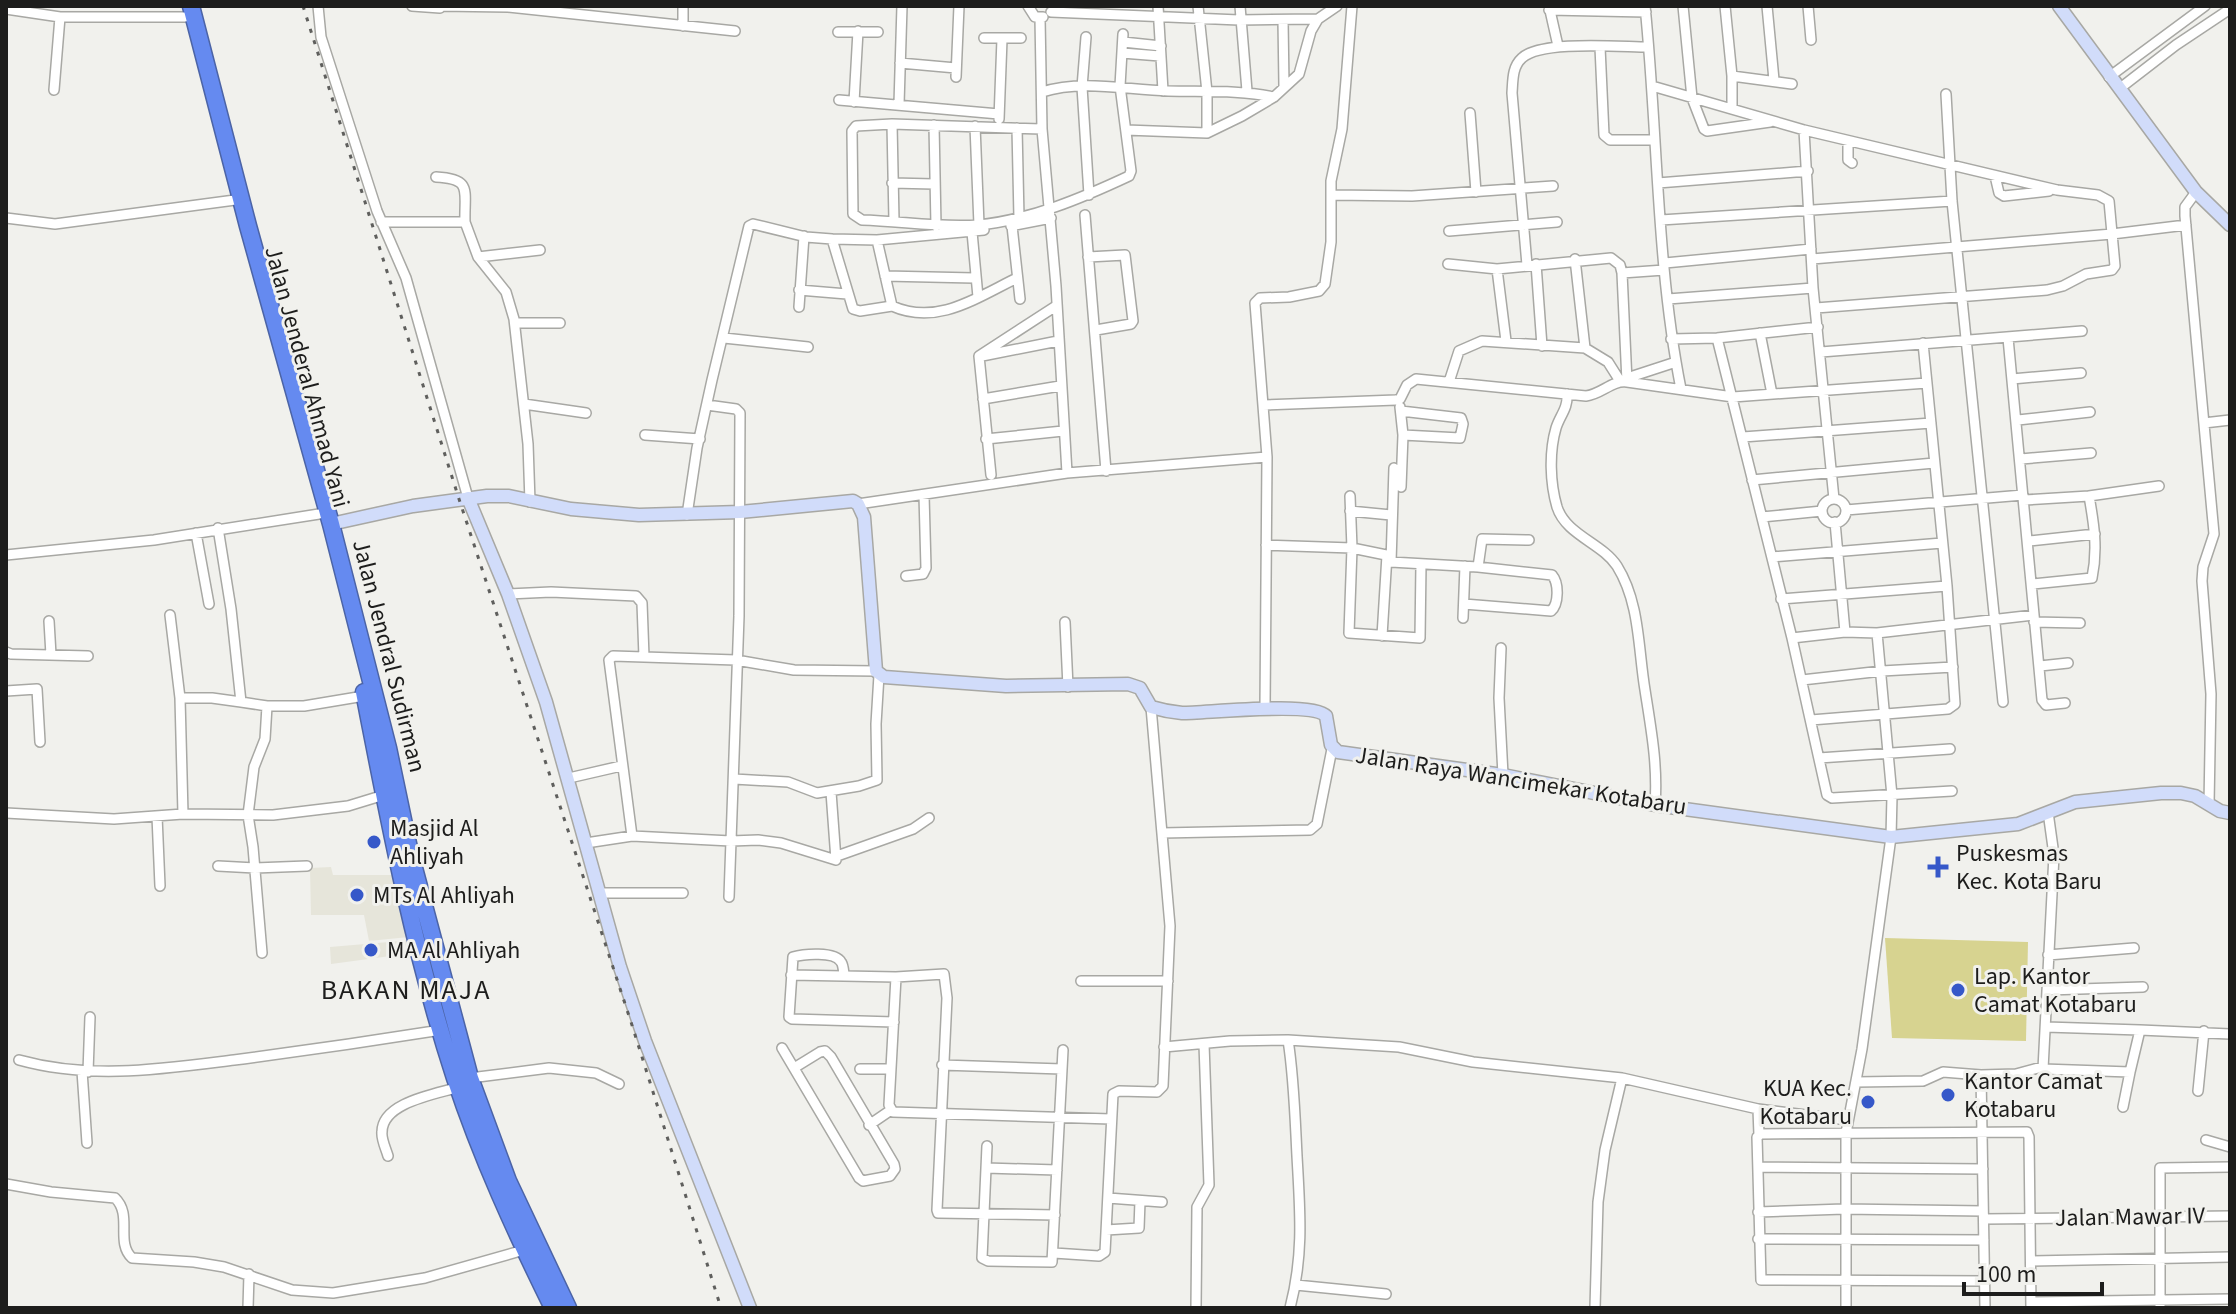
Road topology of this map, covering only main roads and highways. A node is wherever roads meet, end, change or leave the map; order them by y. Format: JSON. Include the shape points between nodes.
{"nodes":[{"id":1,"x":186,"y":10,"type":"edge"},
{"id":2,"x":325,"y":519,"type":"junction"},
{"id":3,"x":464,"y":1082,"type":"junction"},
{"id":4,"x":553,"y":1308,"type":"edge"},
{"id":5,"x":568,"y":1308,"type":"edge"}],
"edges":[{"from":1,"to":2,"type":"highway","name":"Jalan Jenderal Ahmad Yani"},
{"from":1,"to":2,"type":"highway","name":"Jalan Jendral Sudirman"},
{"from":2,"to":3,"type":"highway","name":"Jalan Jendral Sudirman","via":[[388,748]]},
{"from":2,"to":3,"type":"highway","name":"Jalan Jenderal Ahmad Yani","via":[[441,1030]]},
{"from":3,"to":4,"type":"highway","name":"Jalan Jenderal Ahmad Yani","via":[[524,1250]]},
{"from":3,"to":5,"type":"highway","name":"Jalan Jendral Sudirman"}]}
